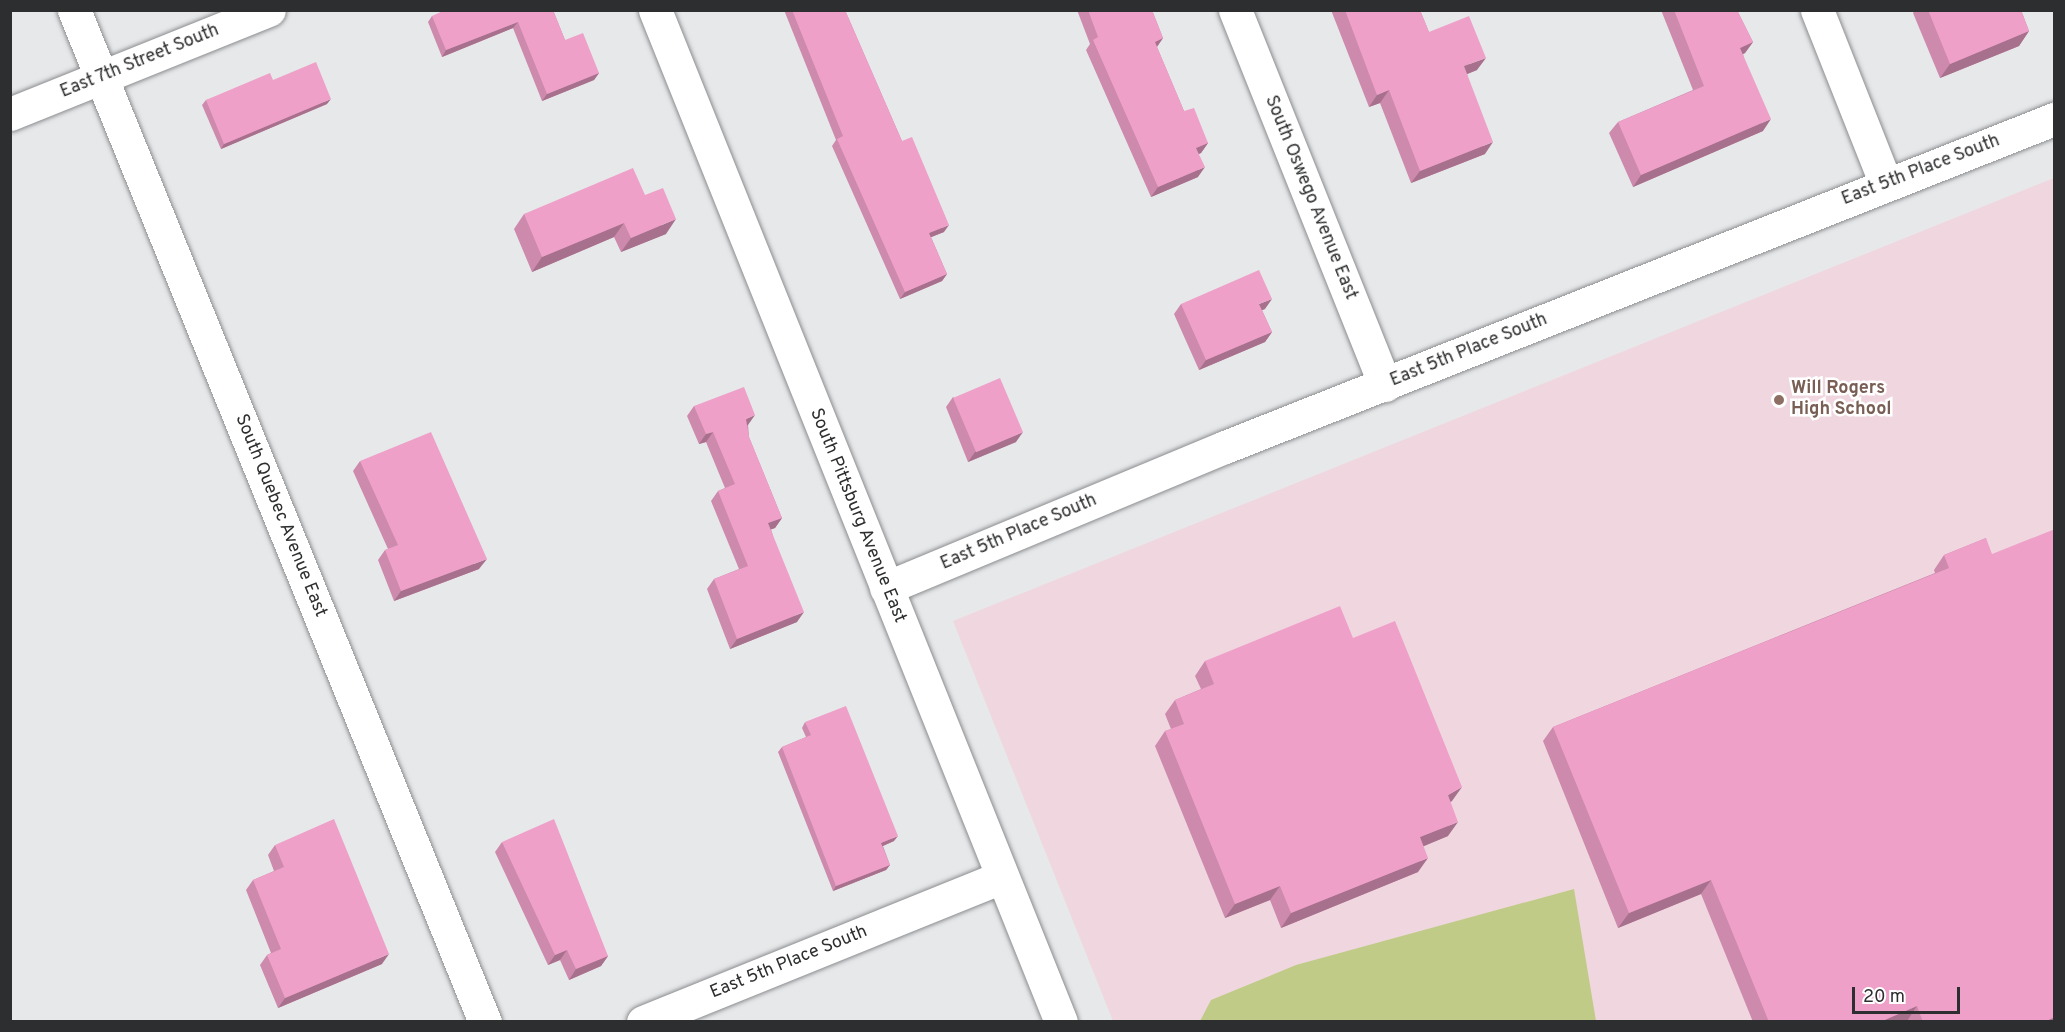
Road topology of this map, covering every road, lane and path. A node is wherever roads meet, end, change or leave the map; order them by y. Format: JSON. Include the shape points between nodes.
{"nodes":[{"id":1,"x":74,"y":10,"type":"edge"},
{"id":2,"x":269,"y":10,"type":"edge"},
{"id":3,"x":655,"y":10,"type":"edge"},
{"id":4,"x":1235,"y":10,"type":"edge"},
{"id":5,"x":1816,"y":10,"type":"edge"},
{"id":6,"x":101,"y":77,"type":"junction"},
{"id":7,"x":10,"y":114,"type":"edge"},
{"id":8,"x":2055,"y":119,"type":"edge"},
{"id":9,"x":1886,"y":184,"type":"junction"},
{"id":10,"x":1385,"y":385,"type":"junction"},
{"id":11,"x":886,"y":588,"type":"junction"},
{"id":12,"x":1002,"y":877,"type":"junction"},
{"id":13,"x":486,"y":1022,"type":"edge"},
{"id":14,"x":643,"y":1022,"type":"edge"},
{"id":15,"x":1061,"y":1022,"type":"edge"}],
"edges":[{"from":1,"to":6,"type":"street","name":"South Quebec Avenue East"},
{"from":2,"to":6,"type":"street","name":"East 7th Street South"},
{"from":3,"to":11,"type":"street","name":"South Pittsburg Avenue East"},
{"from":4,"to":10,"type":"street","name":"South Oswego Avenue East"},
{"from":5,"to":9,"type":"street"},
{"from":6,"to":7,"type":"street","name":"East 7th Street South"},
{"from":6,"to":13,"type":"street","name":"South Quebec Avenue East"},
{"from":8,"to":9,"type":"street","name":"East 5th Place South"},
{"from":9,"to":10,"type":"street","name":"East 5th Place South"},
{"from":10,"to":11,"type":"street","name":"East 5th Place South"},
{"from":11,"to":12,"type":"street","name":"South Pittsburg Avenue East"},
{"from":12,"to":14,"type":"street","name":"East 5th Place South"},
{"from":12,"to":15,"type":"street","name":"South Pittsburg Avenue East"}]}
